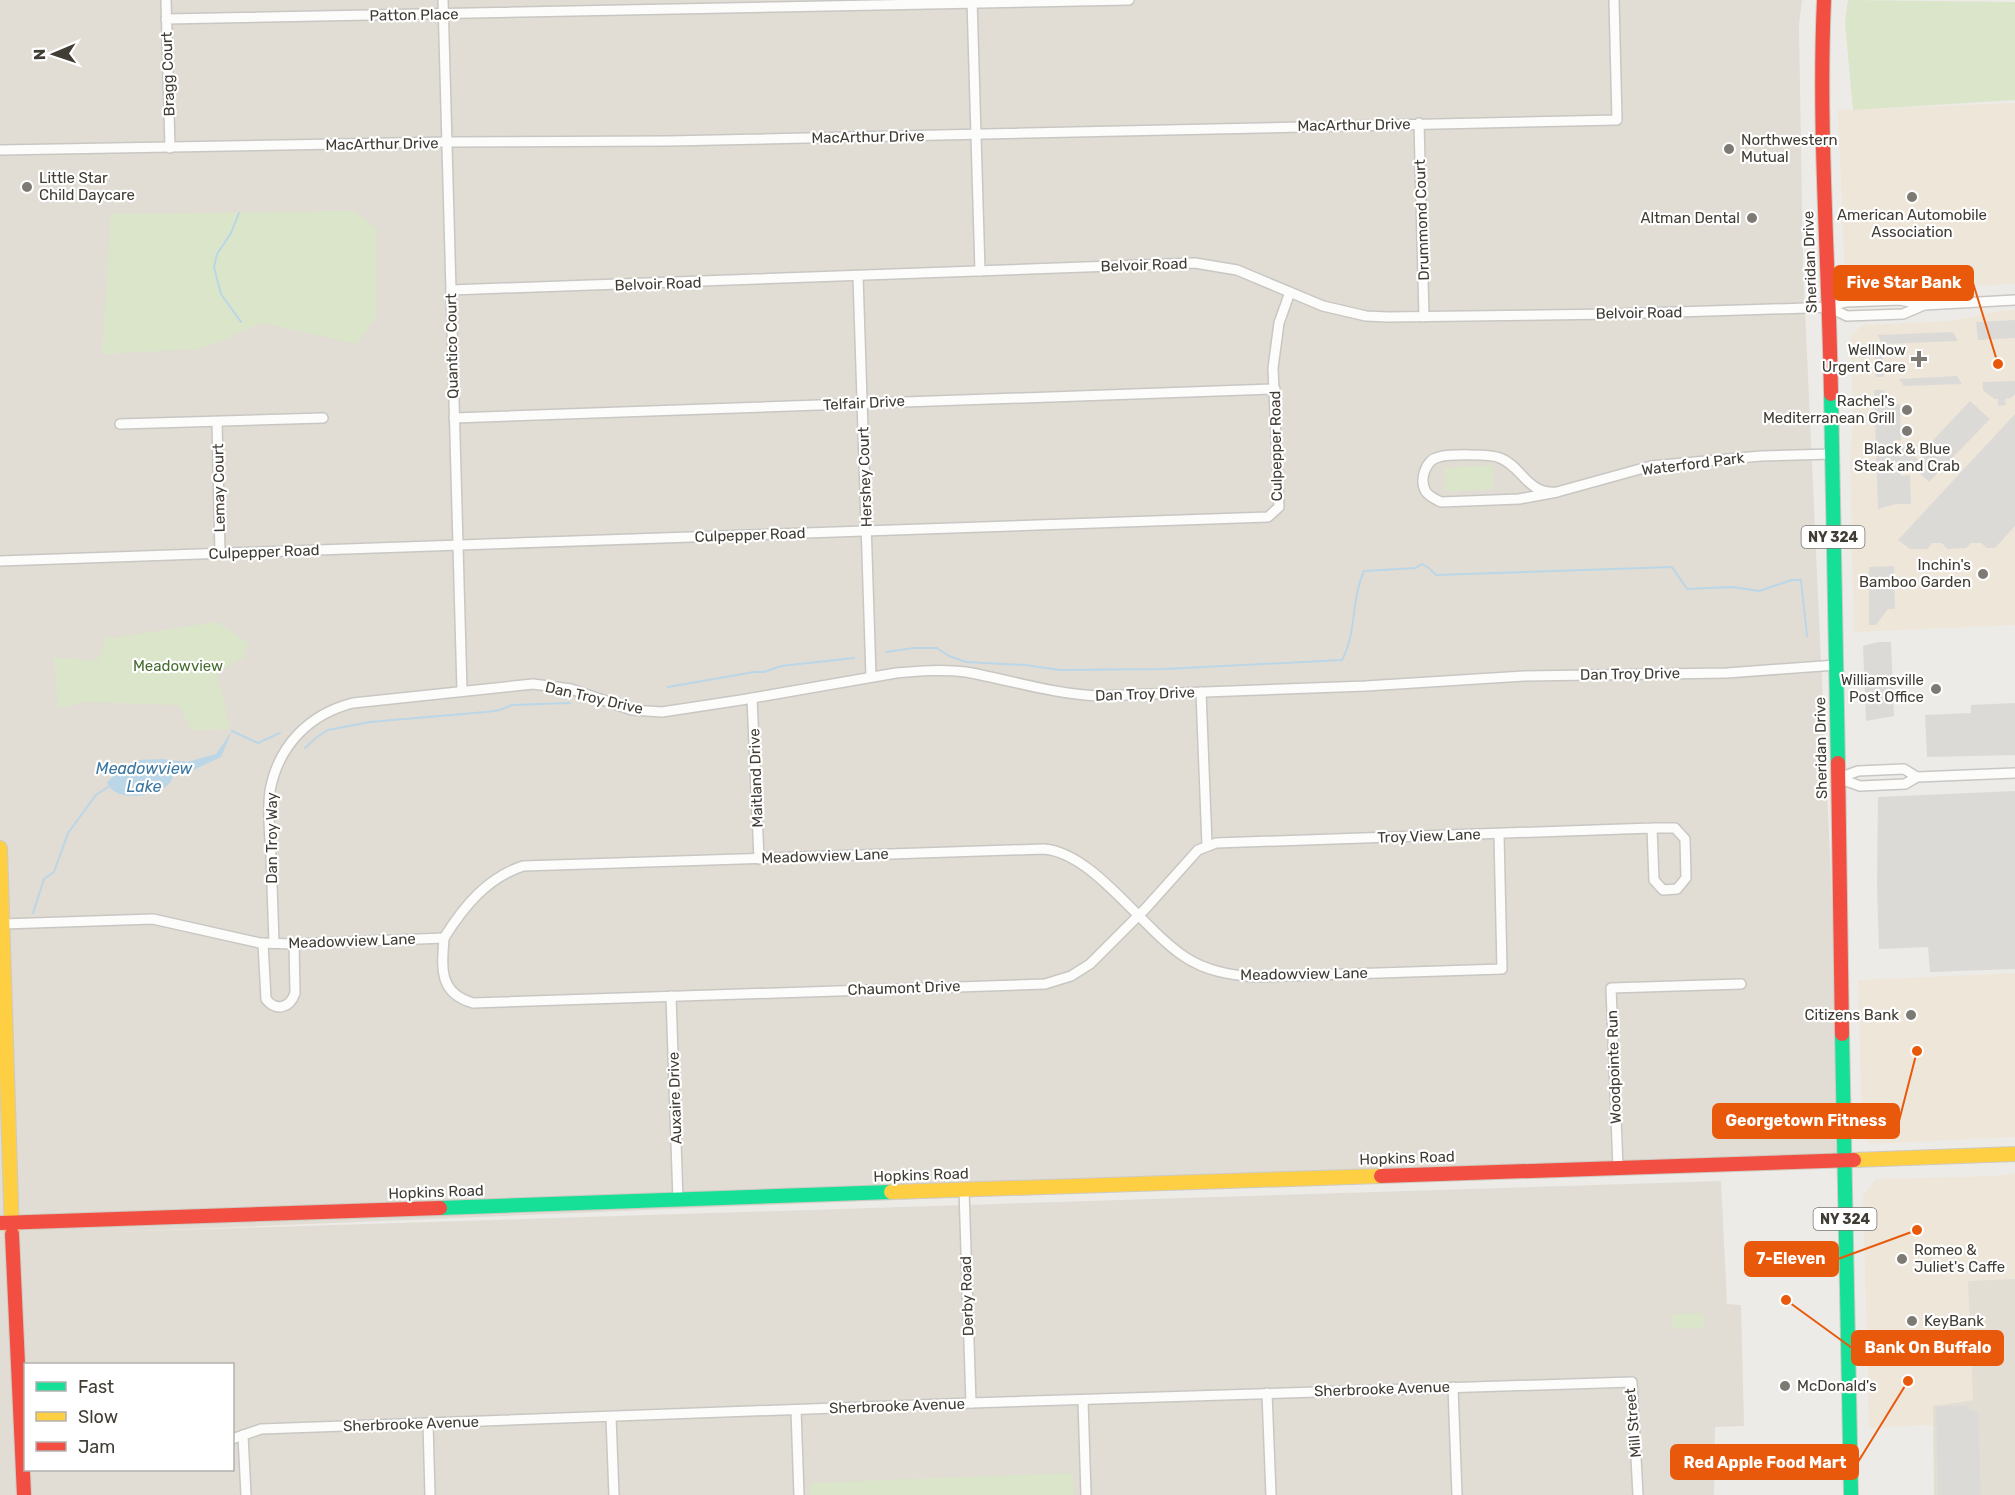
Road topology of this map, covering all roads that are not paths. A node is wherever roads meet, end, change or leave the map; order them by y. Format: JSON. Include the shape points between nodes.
{"nodes":[{"id":1,"x":166,"y":0,"type":"edge"},
{"id":2,"x":443,"y":0,"type":"edge"},
{"id":3,"x":1129,"y":0,"type":"edge"},
{"id":4,"x":1614,"y":0,"type":"edge"},
{"id":5,"x":1824,"y":0,"type":"edge"},
{"id":6,"x":972,"y":1,"type":"edge"},
{"id":7,"x":444,"y":15,"type":"junction"},
{"id":8,"x":166,"y":19,"type":"junction"},
{"id":9,"x":1419,"y":123,"type":"junction"},
{"id":10,"x":976,"y":135,"type":"junction"},
{"id":11,"x":448,"y":142,"type":"junction"},
{"id":12,"x":170,"y":148,"type":"junction"},
{"id":13,"x":0,"y":150,"type":"edge"},
{"id":14,"x":980,"y":271,"type":"junction"},
{"id":15,"x":858,"y":276,"type":"junction"},
{"id":16,"x":451,"y":290,"type":"junction"},
{"id":17,"x":1290,"y":292,"type":"junction"},
{"id":18,"x":2015,"y":300,"type":"edge"},
{"id":19,"x":1924,"y":305,"type":"junction"},
{"id":20,"x":1828,"y":307,"type":"junction"},
{"id":21,"x":1424,"y":317,"type":"junction"},
{"id":22,"x":1275,"y":389,"type":"junction"},
{"id":23,"x":862,"y":404,"type":"junction"},
{"id":24,"x":323,"y":418,"type":"dead end"},
{"id":25,"x":454,"y":418,"type":"junction"},
{"id":26,"x":217,"y":422,"type":"junction"},
{"id":27,"x":120,"y":424,"type":"dead end"},
{"id":28,"x":1832,"y":454,"type":"junction"},
{"id":29,"x":1557,"y":492,"type":"junction"},
{"id":30,"x":866,"y":530,"type":"junction"},
{"id":31,"x":458,"y":546,"type":"junction"},
{"id":32,"x":220,"y":554,"type":"junction"},
{"id":33,"x":0,"y":561,"type":"edge"},
{"id":34,"x":1836,"y":665,"type":"junction"},
{"id":35,"x":871,"y":677,"type":"junction"},
{"id":36,"x":462,"y":691,"type":"junction"},
{"id":37,"x":1201,"y":692,"type":"junction"},
{"id":38,"x":752,"y":698,"type":"junction"},
{"id":39,"x":2015,"y":773,"type":"edge"},
{"id":40,"x":1917,"y":777,"type":"junction"},
{"id":41,"x":1838,"y":778,"type":"junction"},
{"id":42,"x":1652,"y":828,"type":"junction"},
{"id":43,"x":1499,"y":834,"type":"junction"},
{"id":44,"x":1207,"y":845,"type":"junction"},
{"id":45,"x":0,"y":848,"type":"edge"},
{"id":46,"x":759,"y":859,"type":"junction"},
{"id":47,"x":1138,"y":916,"type":"junction"},
{"id":48,"x":3,"y":924,"type":"junction"},
{"id":49,"x":444,"y":938,"type":"junction"},
{"id":50,"x":263,"y":943,"type":"junction"},
{"id":51,"x":274,"y":943,"type":"junction"},
{"id":52,"x":294,"y":944,"type":"junction"},
{"id":53,"x":1741,"y":984,"type":"dead end"},
{"id":54,"x":671,"y":996,"type":"junction"},
{"id":55,"x":2015,"y":1154,"type":"edge"},
{"id":56,"x":1844,"y":1161,"type":"junction"},
{"id":57,"x":1618,"y":1168,"type":"junction"},
{"id":58,"x":963,"y":1190,"type":"junction"},
{"id":59,"x":678,"y":1200,"type":"junction"},
{"id":60,"x":6,"y":1223,"type":"edge"},
{"id":61,"x":1563,"y":1384,"type":"joint"},
{"id":62,"x":1453,"y":1387,"type":"junction"},
{"id":63,"x":1268,"y":1393,"type":"junction"},
{"id":64,"x":1083,"y":1400,"type":"junction"},
{"id":65,"x":971,"y":1403,"type":"junction"},
{"id":66,"x":796,"y":1410,"type":"junction"},
{"id":67,"x":611,"y":1417,"type":"junction"},
{"id":68,"x":428,"y":1423,"type":"junction"},
{"id":69,"x":243,"y":1435,"type":"junction"},
{"id":70,"x":234,"y":1438,"type":"edge"},
{"id":71,"x":24,"y":1468,"type":"edge"},
{"id":72,"x":24,"y":1495,"type":"edge"},
{"id":73,"x":246,"y":1495,"type":"edge"},
{"id":74,"x":430,"y":1495,"type":"edge"},
{"id":75,"x":614,"y":1495,"type":"edge"},
{"id":76,"x":799,"y":1495,"type":"edge"},
{"id":77,"x":1086,"y":1495,"type":"edge"},
{"id":78,"x":1270,"y":1495,"type":"edge"},
{"id":79,"x":1456,"y":1495,"type":"edge"},
{"id":80,"x":1638,"y":1495,"type":"edge"},
{"id":81,"x":1851,"y":1495,"type":"edge"}],
"edges":[{"from":1,"to":8,"type":"street","name":"Bragg Court"},
{"from":2,"to":7,"type":"street","name":"Quantico Court"},
{"from":3,"to":6,"type":"street","name":"Patton Place"},
{"from":4,"to":9,"type":"street","name":"MacArthur Drive","via":[[1617,120]]},
{"from":5,"to":20,"type":"main road","name":"Sheridan Drive","number":"NY 324","via":[[1822,84]]},
{"from":6,"to":7,"type":"street","name":"Patton Place"},
{"from":6,"to":10,"type":"street"},
{"from":7,"to":8,"type":"street","name":"Patton Place"},
{"from":7,"to":11,"type":"street","name":"Quantico Court"},
{"from":8,"to":12,"type":"street","name":"Bragg Court"},
{"from":9,"to":10,"type":"street","name":"MacArthur Drive"},
{"from":9,"to":21,"type":"street","name":"Drummond Court"},
{"from":10,"to":11,"type":"street","name":"MacArthur Drive"},
{"from":10,"to":14,"type":"street"},
{"from":11,"to":12,"type":"street","name":"MacArthur Drive"},
{"from":11,"to":16,"type":"street","name":"Quantico Court"},
{"from":12,"to":13,"type":"street","name":"MacArthur Drive"},
{"from":14,"to":15,"type":"street","name":"Belvoir Road"},
{"from":14,"to":17,"type":"street","name":"Belvoir Road","via":[[1195,263],[1237,270]]},
{"from":15,"to":16,"type":"street","name":"Belvoir Road"},
{"from":15,"to":23,"type":"street","name":"Hershey Court"},
{"from":16,"to":25,"type":"street","name":"Quantico Court"},
{"from":17,"to":21,"type":"street","name":"Belvoir Road","via":[[1344,312]]},
{"from":17,"to":22,"type":"street","name":"Culpepper Road","via":[[1280,316],[1275,345]]},
{"from":18,"to":19,"type":"street"},
{"from":19,"to":20,"type":"street","via":[[1900,300],[1846,302]]},
{"from":19,"to":20,"type":"street","via":[[1903,314],[1847,316]]},
{"from":20,"to":21,"type":"street","name":"Belvoir Road"},
{"from":20,"to":28,"type":"main road","name":"Sheridan Drive","number":"NY 324"},
{"from":22,"to":23,"type":"street","name":"Telfair Drive"},
{"from":22,"to":30,"type":"street","name":"Culpepper Road","via":[[1279,507],[1268,517]]},
{"from":23,"to":25,"type":"street","name":"Telfair Drive"},
{"from":23,"to":30,"type":"street","name":"Hershey Court"},
{"from":24,"to":26,"type":"street","name":"Lemay Court"},
{"from":25,"to":31,"type":"street","name":"Quantico Court"},
{"from":26,"to":27,"type":"street","name":"Lemay Court"},
{"from":26,"to":32,"type":"street","name":"Lemay Court"},
{"from":28,"to":29,"type":"street","name":"Waterford Park","via":[[1651,466]]},
{"from":28,"to":34,"type":"main road","name":"Sheridan Drive","number":"NY 324"},
{"from":29,"to":29,"type":"street","name":"Waterford Park","via":[[1545,494],[1502,458],[1490,455],[1438,457],[1424,472],[1426,491],[1441,502],[1519,499]]},
{"from":30,"to":31,"type":"street","name":"Culpepper Road"},
{"from":30,"to":35,"type":"street","name":"Hershey Court"},
{"from":31,"to":32,"type":"street","name":"Culpepper Road"},
{"from":31,"to":36,"type":"street","name":"Quantico Court"},
{"from":32,"to":33,"type":"street","name":"Culpepper Road"},
{"from":34,"to":37,"type":"street","name":"Dan Troy Drive","via":[[1727,673],[1524,676]]},
{"from":34,"to":41,"type":"main road","name":"Sheridan Drive","number":"NY 324"},
{"from":35,"to":37,"type":"street","name":"Dan Troy Drive","via":[[922,670],[948,671],[1076,695]]},
{"from":35,"to":38,"type":"street","name":"Dan Troy Drive"},
{"from":36,"to":38,"type":"street","name":"Dan Troy Drive","via":[[533,684],[552,686],[647,712]]},
{"from":36,"to":51,"type":"street","name":"Dan Troy Way","via":[[346,705],[315,718],[297,735],[280,760],[270,793]]},
{"from":37,"to":44,"type":"street"},
{"from":38,"to":46,"type":"street","name":"Maitland Drive"},
{"from":39,"to":40,"type":"street"},
{"from":40,"to":41,"type":"street","via":[[1905,784],[1860,786]]},
{"from":40,"to":41,"type":"street","via":[[1904,769],[1858,771]]},
{"from":41,"to":56,"type":"main road","name":"Sheridan Drive","number":"NY 324"},
{"from":42,"to":42,"type":"street","name":"Troy View Lane","via":[[1675,828],[1685,839],[1686,878],[1677,889],[1663,890],[1654,880]]},
{"from":42,"to":43,"type":"street","name":"Troy View Lane"},
{"from":43,"to":44,"type":"street","name":"Troy View Lane"},
{"from":43,"to":47,"type":"street","name":"Meadowview Lane","via":[[1502,969],[1239,976],[1209,969],[1186,958]]},
{"from":44,"to":47,"type":"street","name":"Chaumont Drive"},
{"from":45,"to":48,"type":"main road"},
{"from":46,"to":47,"type":"street","name":"Meadowview Lane","via":[[1054,850],[1073,858],[1099,878]]},
{"from":46,"to":49,"type":"street","name":"Meadowview Lane","via":[[523,866],[502,874],[481,890]]},
{"from":47,"to":54,"type":"street","name":"Chaumont Drive","via":[[1081,971],[1045,984]]},
{"from":48,"to":50,"type":"street","name":"Meadowview Lane","via":[[153,919]]},
{"from":48,"to":60,"type":"main road"},
{"from":49,"to":52,"type":"street","name":"Meadowview Lane"},
{"from":49,"to":54,"type":"street","name":"Chaumont Drive","via":[[442,972],[446,983],[456,996],[473,1003]]},
{"from":50,"to":51,"type":"street","name":"Meadowview Lane"},
{"from":50,"to":52,"type":"street","via":[[266,999],[278,1008],[293,1000],[295,993]]},
{"from":51,"to":52,"type":"street","name":"Meadowview Lane"},
{"from":53,"to":57,"type":"street","name":"Woodpointe Run","via":[[1611,988]]},
{"from":54,"to":59,"type":"street","name":"Auxaire Drive"},
{"from":55,"to":56,"type":"main road","name":"Hopkins Road"},
{"from":56,"to":57,"type":"main road","name":"Hopkins Road"},
{"from":56,"to":81,"type":"main road","name":"Sheridan Drive","number":"NY 324"},
{"from":57,"to":58,"type":"main road","name":"Hopkins Road"},
{"from":58,"to":59,"type":"main road","name":"Hopkins Road"},
{"from":58,"to":65,"type":"street","name":"Derby Road"},
{"from":59,"to":60,"type":"main road","name":"Hopkins Road"},
{"from":60,"to":71,"type":"main road"},
{"from":61,"to":62,"type":"street","name":"Sherbrooke Avenue"},
{"from":61,"to":80,"type":"street","name":"Mill Street","via":[[1632,1382]]},
{"from":62,"to":63,"type":"street","name":"Sherbrooke Avenue"},
{"from":62,"to":79,"type":"street"},
{"from":63,"to":64,"type":"street","name":"Sherbrooke Avenue"},
{"from":63,"to":78,"type":"street"},
{"from":64,"to":65,"type":"street","name":"Sherbrooke Avenue"},
{"from":64,"to":77,"type":"street"},
{"from":65,"to":66,"type":"street","name":"Sherbrooke Avenue"},
{"from":66,"to":67,"type":"street","name":"Sherbrooke Avenue"},
{"from":66,"to":76,"type":"street"},
{"from":67,"to":68,"type":"street","name":"Sherbrooke Avenue"},
{"from":67,"to":75,"type":"street"},
{"from":68,"to":69,"type":"street","name":"Sherbrooke Avenue","via":[[261,1429]]},
{"from":68,"to":74,"type":"street"},
{"from":69,"to":70,"type":"street","name":"Sherbrooke Avenue"},
{"from":69,"to":73,"type":"street"},
{"from":71,"to":72,"type":"main road"}]}
